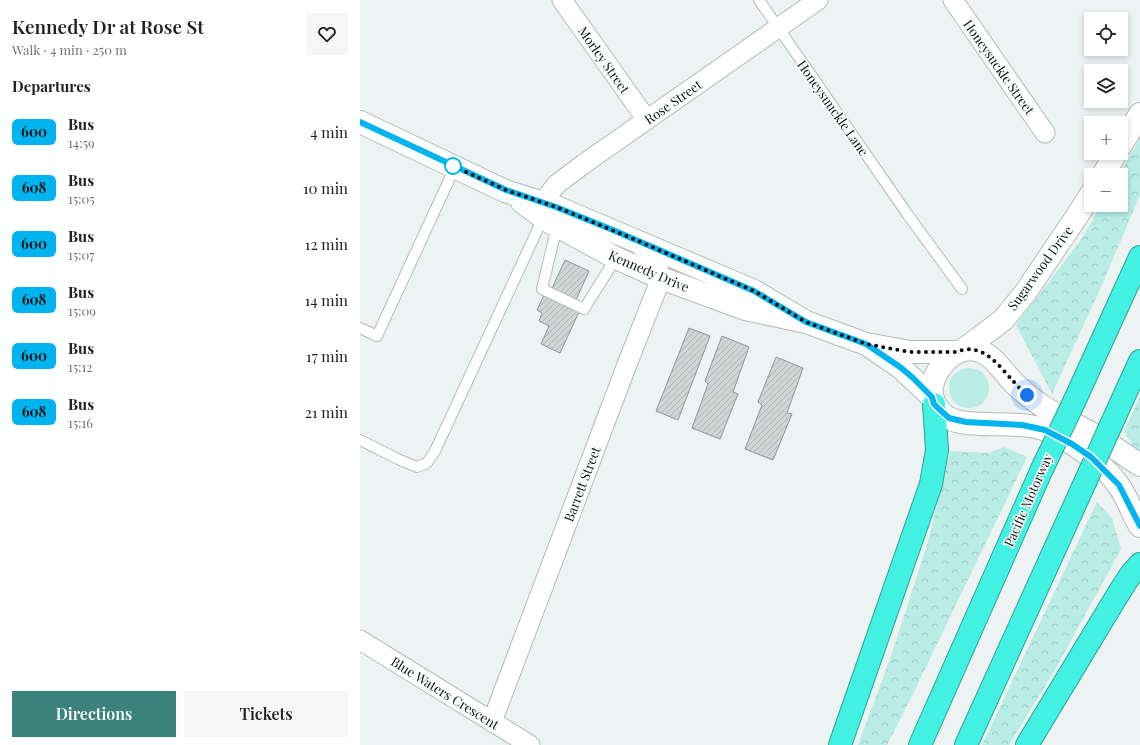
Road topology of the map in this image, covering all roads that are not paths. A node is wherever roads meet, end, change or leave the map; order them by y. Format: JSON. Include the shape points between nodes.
{"nodes":[{"id":1,"x":562,"y":0,"type":"edge"},
{"id":2,"x":759,"y":0,"type":"edge"},
{"id":3,"x":818,"y":0,"type":"edge"},
{"id":4,"x":953,"y":0,"type":"edge"},
{"id":5,"x":778,"y":29,"type":"junction"},
{"id":6,"x":1140,"y":114,"type":"edge"},
{"id":7,"x":647,"y":120,"type":"junction"},
{"id":8,"x":360,"y":122,"type":"edge"},
{"id":9,"x":1045,"y":133,"type":"dead end"},
{"id":10,"x":1128,"y":134,"type":"edge"},
{"id":11,"x":455,"y":167,"type":"junction"},
{"id":12,"x":1084,"y":205,"type":"edge"},
{"id":13,"x":545,"y":215,"type":"junction"},
{"id":14,"x":636,"y":240,"type":"junction"},
{"id":15,"x":1140,"y":257,"type":"edge"},
{"id":16,"x":616,"y":258,"type":"junction"},
{"id":17,"x":691,"y":265,"type":"junction"},
{"id":18,"x":660,"y":278,"type":"junction"},
{"id":19,"x":962,"y":289,"type":"dead end"},
{"id":20,"x":806,"y":322,"type":"junction"},
{"id":21,"x":360,"y":328,"type":"edge"},
{"id":22,"x":866,"y":344,"type":"junction"},
{"id":23,"x":960,"y":351,"type":"junction"},
{"id":24,"x":1140,"y":361,"type":"edge"},
{"id":25,"x":933,"y":400,"type":"junction"},
{"id":26,"x":360,"y":440,"type":"edge"},
{"id":27,"x":1140,"y":464,"type":"edge"},
{"id":28,"x":1140,"y":526,"type":"edge"},
{"id":29,"x":1140,"y":564,"type":"edge"},
{"id":30,"x":360,"y":640,"type":"edge"},
{"id":31,"x":492,"y":722,"type":"junction"},
{"id":32,"x":530,"y":745,"type":"edge"},
{"id":33,"x":840,"y":745,"type":"edge"},
{"id":34,"x":920,"y":745,"type":"edge"},
{"id":35,"x":966,"y":745,"type":"edge"},
{"id":36,"x":1027,"y":745,"type":"edge"}],
"edges":[{"from":1,"to":7,"type":"street","name":"Morley Street"},
{"from":2,"to":5,"type":"lane","name":"Honeysuuckle Lane"},
{"from":3,"to":5,"type":"street","name":"Rose Street"},
{"from":4,"to":9,"type":"street","name":"Honeysuckle Street"},
{"from":5,"to":7,"type":"street","name":"Rose Street"},
{"from":5,"to":19,"type":"lane","name":"Honeysuuckle Lane"},
{"from":6,"to":10,"type":"street"},
{"from":7,"to":13,"type":"street","name":"Rose Street","via":[[557,184],[552,190]]},
{"from":8,"to":11,"type":"street","name":"Kennedy Drive"},
{"from":11,"to":13,"type":"street","name":"Kennedy Drive","via":[[506,190]]},
{"from":11,"to":21,"type":"lane","via":[[377,336]]},
{"from":12,"to":23,"type":"street","name":"Sugarwood Drive","via":[[1025,293],[1003,320]]},
{"from":13,"to":14,"type":"street","name":"Kennedy Drive"},
{"from":13,"to":16,"type":"street","name":"Kennedy Drive"},
{"from":13,"to":16,"type":"lane","via":[[542,289],[584,309]]},
{"from":13,"to":26,"type":"lane","via":[[427,464],[417,467]]},
{"from":14,"to":17,"type":"street","name":"Kennedy Drive"},
{"from":14,"to":18,"type":"street","via":[[658,266]]},
{"from":15,"to":34,"type":"highway","name":"Pacific Motorway","bridge":true,"via":[[1042,469]]},
{"from":16,"to":18,"type":"street","name":"Kennedy Drive"},
{"from":17,"to":18,"type":"street"},
{"from":17,"to":20,"type":"street","name":"Kennedy Drive","via":[[754,291]]},
{"from":18,"to":20,"type":"street","name":"Kennedy Drive","via":[[746,309]]},
{"from":18,"to":31,"type":"street","name":"Barrett Street"},
{"from":20,"to":22,"type":"street","name":"Kennedy Drive"},
{"from":22,"to":23,"type":"street","name":"Kennedy Drive","via":[[910,352]]},
{"from":22,"to":25,"type":"street","name":"Kennedy Drive","via":[[900,367]]},
{"from":23,"to":25,"type":"street","name":"Sugarwood Drive","via":[[939,368],[933,382]]},
{"from":23,"to":27,"type":"street","name":"Kennedy Drive","via":[[975,350],[985,354],[1039,405]]},
{"from":24,"to":35,"type":"highway","bridge":true},
{"from":25,"to":28,"type":"street","name":"Kennedy Drive","via":[[943,414],[956,421],[1022,425],[1045,430],[1072,444],[1091,457],[1119,485]]},
{"from":25,"to":33,"type":"highway","via":[[936,450],[931,484]]},
{"from":29,"to":36,"type":"highway","via":[[1120,591]]},
{"from":30,"to":31,"type":"street","name":"Blue Waters Crescent"},
{"from":31,"to":32,"type":"street","name":"Blue Waters Crescent"}]}
